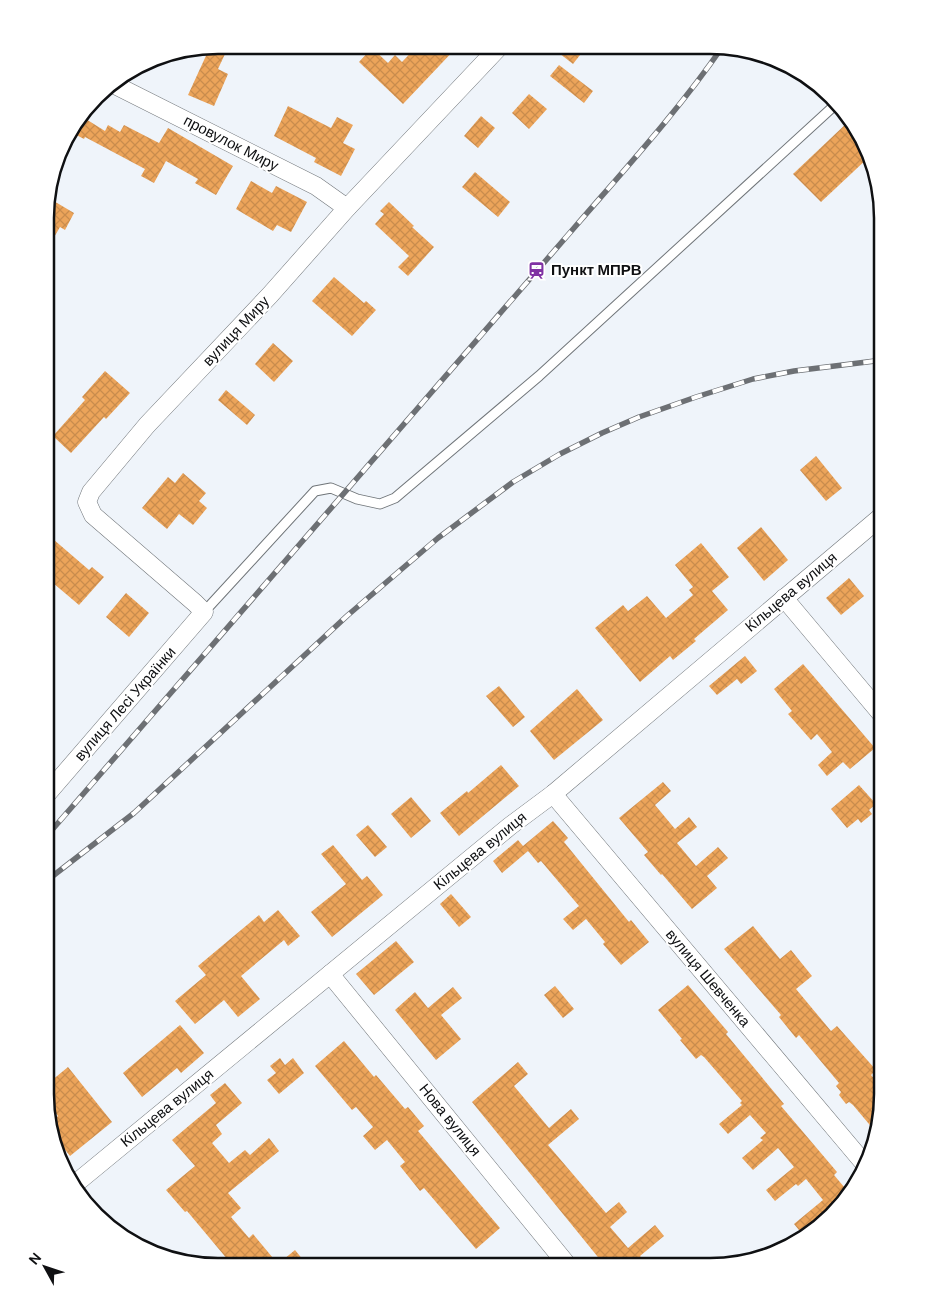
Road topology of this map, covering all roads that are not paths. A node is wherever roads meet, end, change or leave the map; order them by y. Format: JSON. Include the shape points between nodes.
{"nodes":[{"id":1,"x":492,"y":54,"type":"edge"},
{"id":2,"x":119,"y":87,"type":"edge"},
{"id":3,"x":832,"y":108,"type":"edge"},
{"id":4,"x":347,"y":208,"type":"junction"},
{"id":5,"x":874,"y":523,"type":"edge"},
{"id":6,"x":784,"y":598,"type":"junction"},
{"id":7,"x":204,"y":612,"type":"junction"},
{"id":8,"x":874,"y":705,"type":"edge"},
{"id":9,"x":54,"y":786,"type":"edge"},
{"id":10,"x":553,"y":794,"type":"junction"},
{"id":11,"x":330,"y":974,"type":"junction"},
{"id":12,"x":861,"y":1159,"type":"edge"},
{"id":13,"x":79,"y":1181,"type":"edge"},
{"id":14,"x":562,"y":1258,"type":"edge"}],
"edges":[{"from":1,"to":4,"type":"street","name":"вулиця Миру"},
{"from":2,"to":4,"type":"street","name":"провулок Миру","via":[[316,186]]},
{"from":3,"to":7,"type":"lane","via":[[539,376],[394,498],[380,504],[331,488],[315,490]]},
{"from":4,"to":7,"type":"street","name":"вулиця Миру","via":[[148,425],[88,498],[93,515]]},
{"from":5,"to":6,"type":"street","name":"Кільцева вулиця"},
{"from":6,"to":8,"type":"street"},
{"from":6,"to":10,"type":"street","name":"Кільцева вулиця"},
{"from":7,"to":9,"type":"street","name":"вулиця Лесі Українки"},
{"from":10,"to":11,"type":"street","name":"Кільцева вулиця"},
{"from":10,"to":12,"type":"street","name":"вулиця Шевченка"},
{"from":11,"to":13,"type":"street","name":"Кільцева вулиця"},
{"from":11,"to":14,"type":"street","name":"Нова вулиця"}]}
